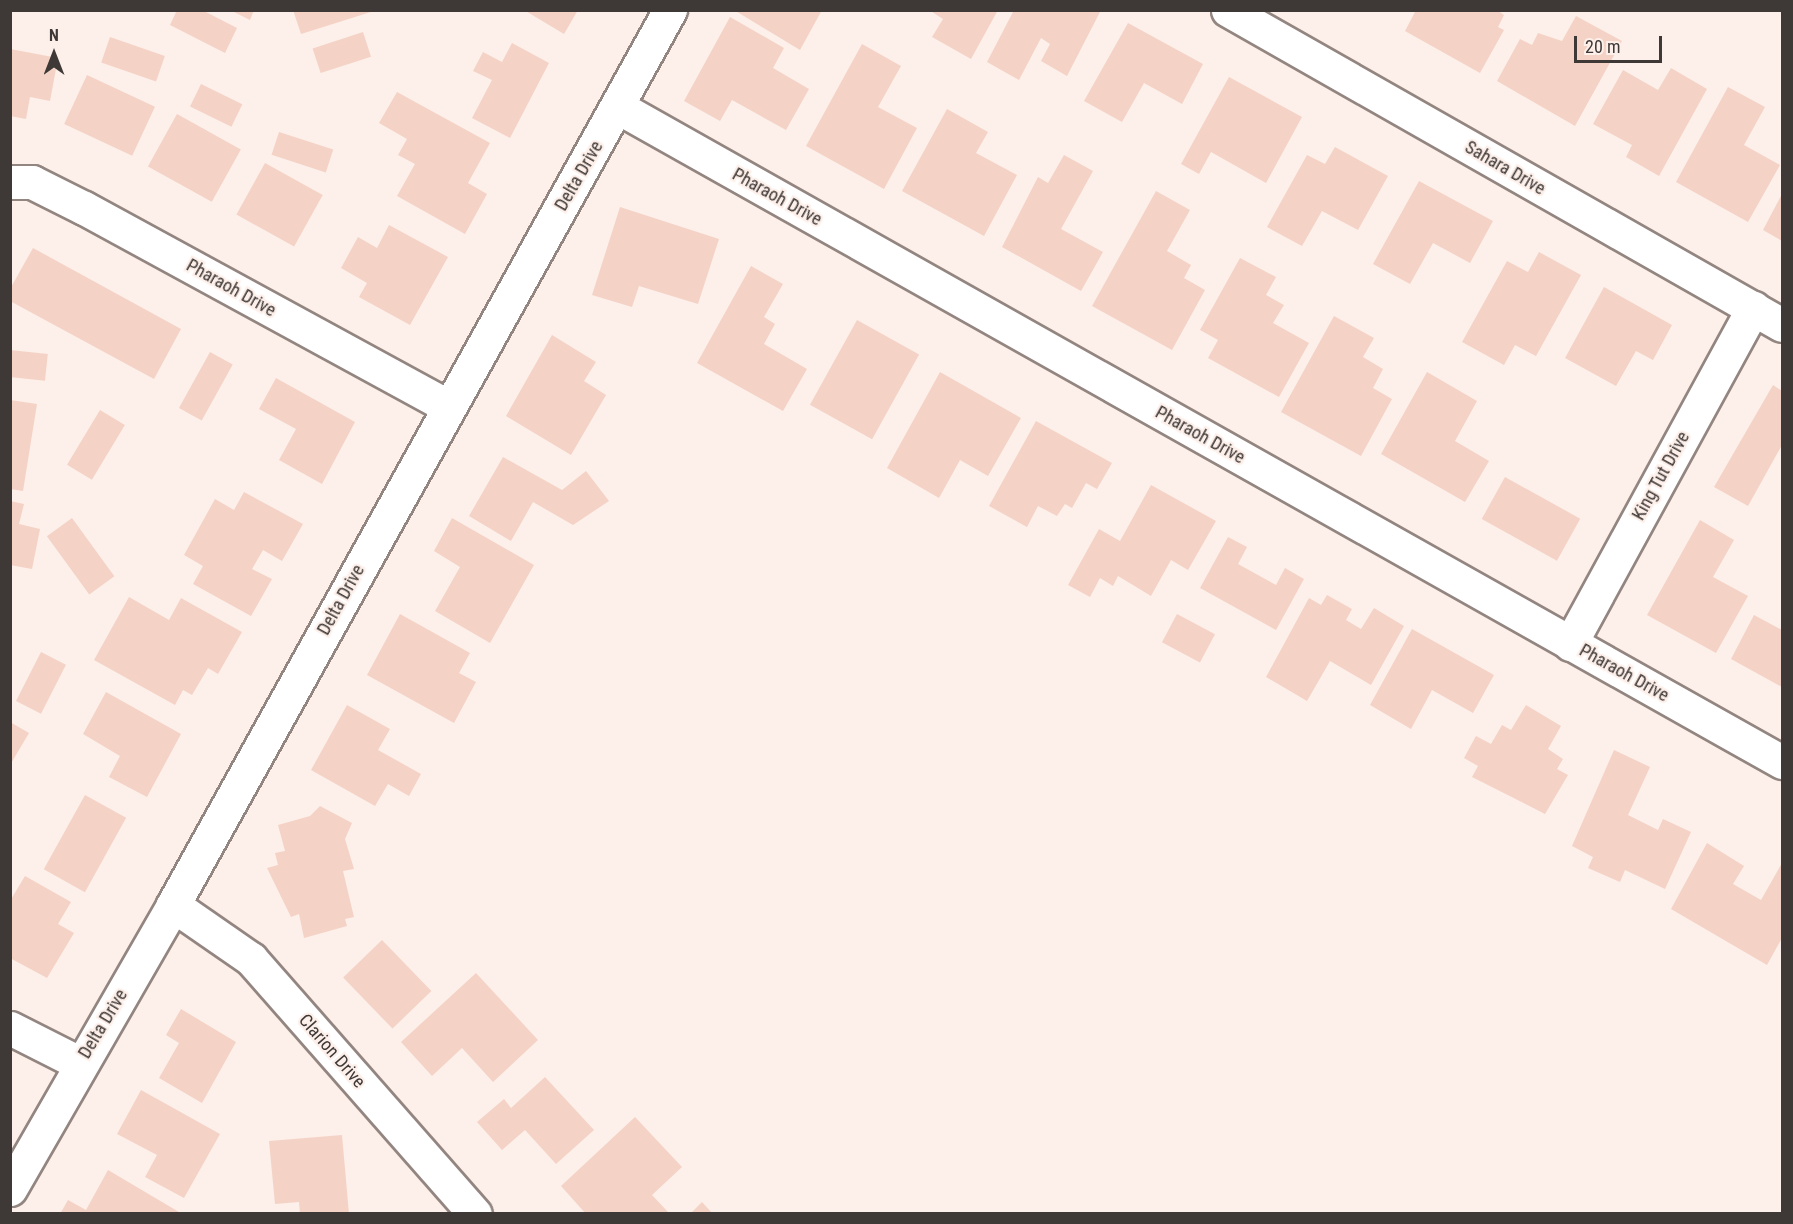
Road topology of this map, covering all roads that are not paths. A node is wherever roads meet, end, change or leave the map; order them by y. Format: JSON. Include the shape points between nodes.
{"nodes":[{"id":1,"x":670,"y":10,"type":"edge"},
{"id":2,"x":1228,"y":10,"type":"edge"},
{"id":3,"x":618,"y":108,"type":"junction"},
{"id":4,"x":10,"y":182,"type":"edge"},
{"id":5,"x":1753,"y":308,"type":"junction"},
{"id":6,"x":1782,"y":325,"type":"edge"},
{"id":7,"x":447,"y":406,"type":"junction"},
{"id":8,"x":1570,"y":644,"type":"junction"},
{"id":9,"x":1782,"y":762,"type":"edge"},
{"id":10,"x":173,"y":905,"type":"junction"},
{"id":11,"x":10,"y":1028,"type":"edge"},
{"id":12,"x":79,"y":1063,"type":"junction"},
{"id":13,"x":10,"y":1189,"type":"edge"},
{"id":14,"x":467,"y":1210,"type":"edge"}],
"edges":[{"from":1,"to":3,"type":"street","name":"Delta Drive"},
{"from":2,"to":5,"type":"street","name":"Sahara Drive"},
{"from":3,"to":7,"type":"street","name":"Delta Drive"},
{"from":3,"to":8,"type":"street","name":"Pharaoh Drive"},
{"from":4,"to":7,"type":"street","name":"Pharaoh Drive","via":[[32,182],[84,208]]},
{"from":5,"to":6,"type":"street","name":"Sahara Drive"},
{"from":5,"to":8,"type":"street","name":"King Tut Drive"},
{"from":7,"to":10,"type":"street","name":"Delta Drive"},
{"from":8,"to":9,"type":"street","name":"Pharaoh Drive"},
{"from":10,"to":12,"type":"street","name":"Delta Drive"},
{"from":10,"to":14,"type":"street","name":"Clarion Drive","via":[[250,959]]},
{"from":11,"to":12,"type":"street"},
{"from":12,"to":13,"type":"street","name":"Delta Drive"}]}
